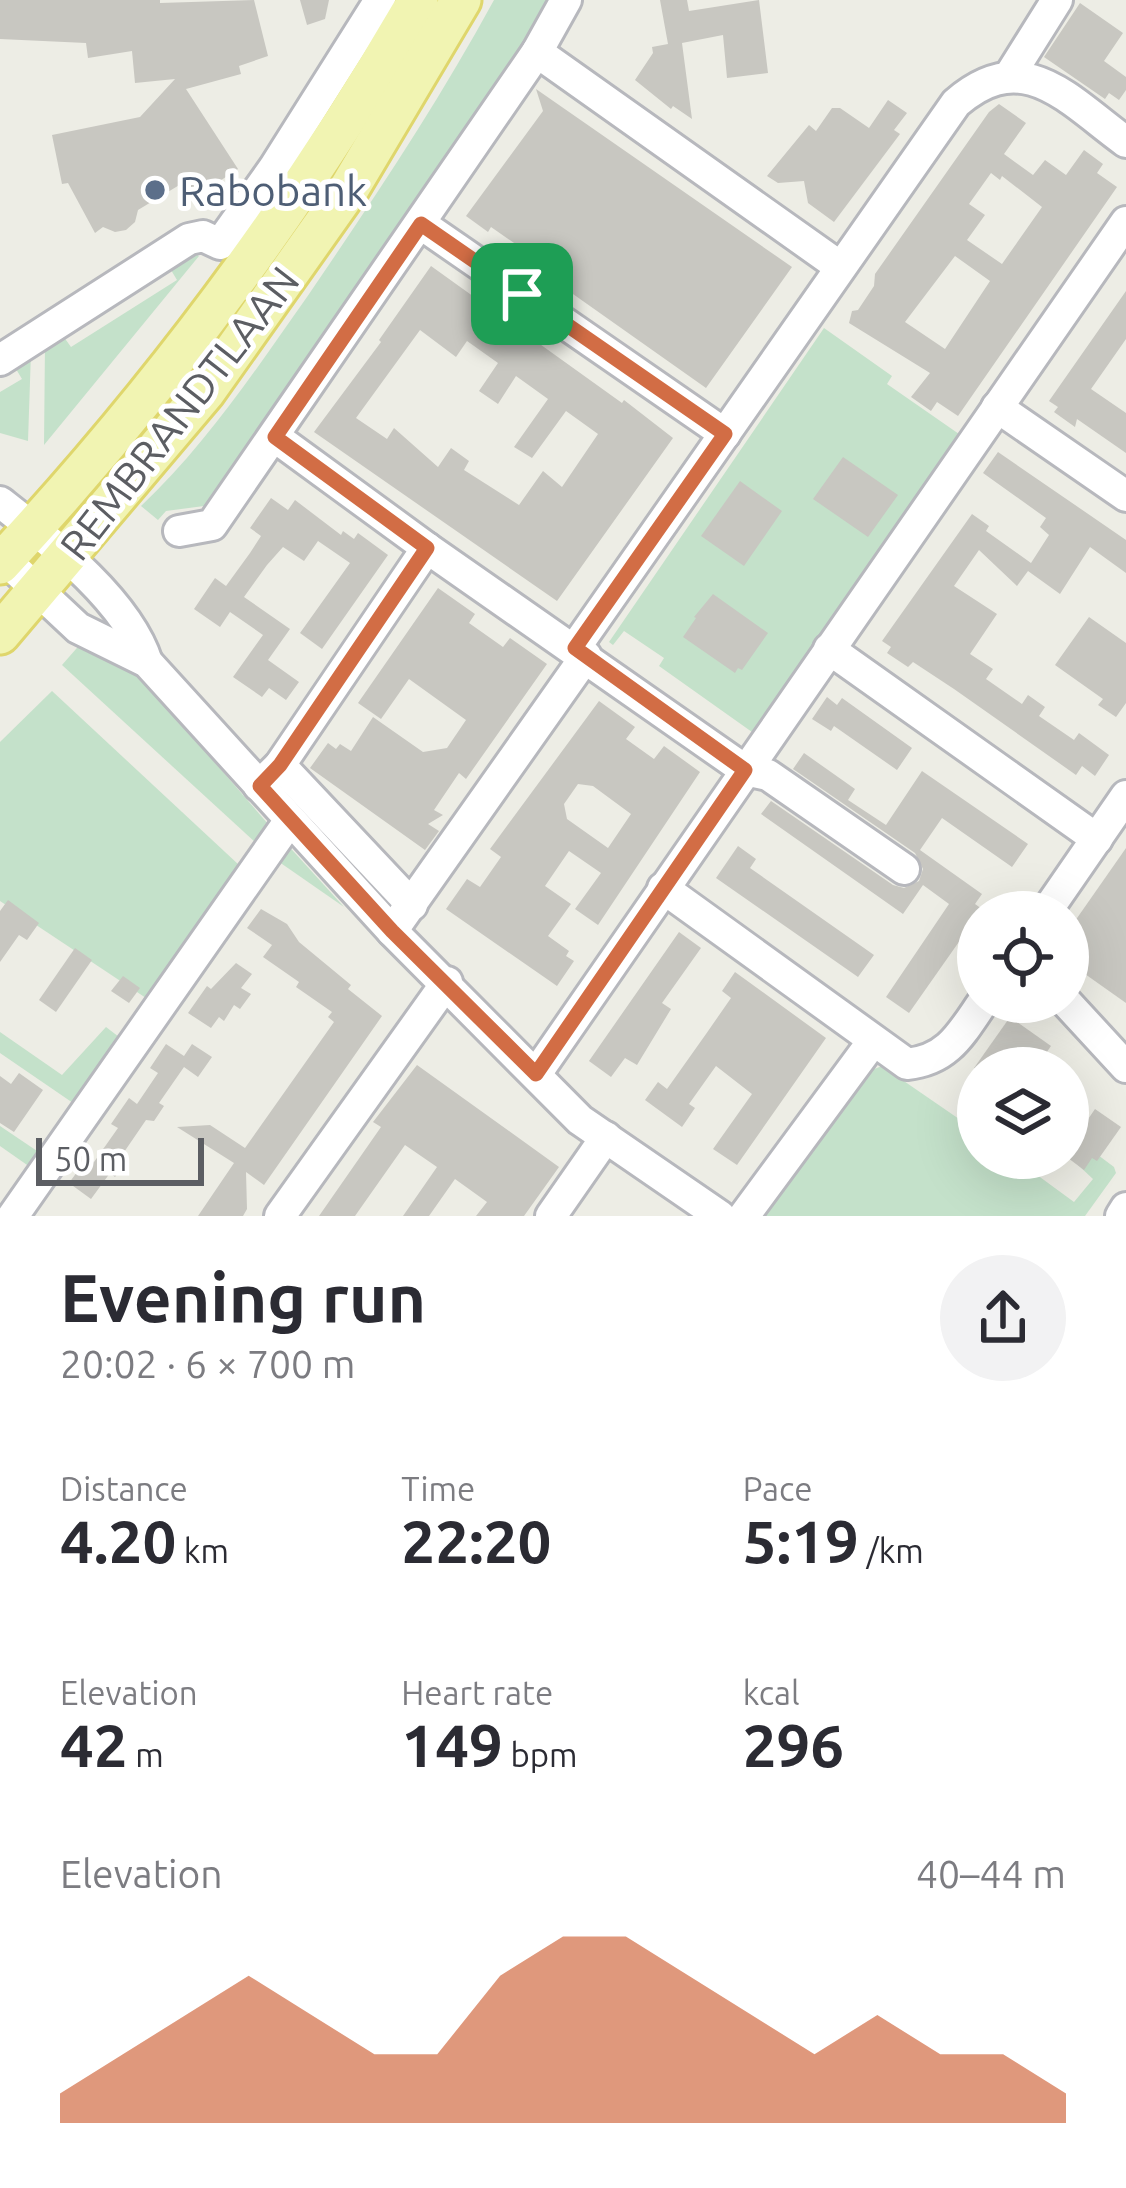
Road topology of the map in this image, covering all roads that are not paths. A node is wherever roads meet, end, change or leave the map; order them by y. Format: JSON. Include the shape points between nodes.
{"nodes":[{"id":1,"x":380,"y":0,"type":"edge"},
{"id":2,"x":418,"y":0,"type":"edge"},
{"id":3,"x":461,"y":0,"type":"edge"},
{"id":4,"x":566,"y":0,"type":"edge"},
{"id":5,"x":1057,"y":0,"type":"edge"},
{"id":6,"x":537,"y":52,"type":"junction"},
{"id":7,"x":1010,"y":75,"type":"junction"},
{"id":8,"x":1126,"y":142,"type":"edge"},
{"id":9,"x":1126,"y":222,"type":"edge"},
{"id":10,"x":421,"y":224,"type":"junction"},
{"id":11,"x":839,"y":266,"type":"junction"},
{"id":12,"x":0,"y":360,"type":"edge"},
{"id":13,"x":997,"y":407,"type":"junction"},
{"id":14,"x":725,"y":434,"type":"junction"},
{"id":15,"x":275,"y":437,"type":"junction"},
{"id":16,"x":1126,"y":496,"type":"edge"},
{"id":17,"x":0,"y":502,"type":"edge"},
{"id":18,"x":32,"y":529,"type":"junction"},
{"id":19,"x":179,"y":531,"type":"dead end"},
{"id":20,"x":427,"y":548,"type":"junction"},
{"id":21,"x":66,"y":559,"type":"junction"},
{"id":22,"x":2,"y":560,"type":"edge"},
{"id":23,"x":38,"y":591,"type":"junction"},
{"id":24,"x":0,"y":634,"type":"edge"},
{"id":25,"x":829,"y":649,"type":"junction"},
{"id":26,"x":580,"y":652,"type":"junction"},
{"id":27,"x":147,"y":662,"type":"junction"},
{"id":28,"x":745,"y":770,"type":"junction"},
{"id":29,"x":270,"y":775,"type":"junction"},
{"id":30,"x":1126,"y":796,"type":"edge"},
{"id":31,"x":290,"y":820,"type":"junction"},
{"id":32,"x":1096,"y":839,"type":"junction"},
{"id":33,"x":904,"y":869,"type":"dead end"},
{"id":34,"x":663,"y":888,"type":"junction"},
{"id":35,"x":1060,"y":891,"type":"edge"},
{"id":36,"x":412,"y":905,"type":"junction"},
{"id":37,"x":392,"y":931,"type":"junction"},
{"id":38,"x":447,"y":982,"type":"junction"},
{"id":39,"x":968,"y":1023,"type":"edge"},
{"id":40,"x":1085,"y":1023,"type":"edge"},
{"id":41,"x":873,"y":1041,"type":"junction"},
{"id":42,"x":1126,"y":1067,"type":"edge"},
{"id":43,"x":536,"y":1074,"type":"junction"},
{"id":44,"x":606,"y":1138,"type":"junction"},
{"id":45,"x":1126,"y":1208,"type":"edge"},
{"id":46,"x":13,"y":1216,"type":"edge"},
{"id":47,"x":280,"y":1216,"type":"edge"},
{"id":48,"x":550,"y":1216,"type":"edge"},
{"id":49,"x":720,"y":1216,"type":"edge"},
{"id":50,"x":744,"y":1216,"type":"edge"},
{"id":51,"x":1121,"y":1216,"type":"edge"}],
"edges":[{"from":1,"to":12,"type":"street","name":"REMBRANDTLAAN","via":[[220,244],[189,239]]},
{"from":2,"to":18,"type":"main road","name":"REMBRANDTLAAN","via":[[224,300]]},
{"from":3,"to":21,"type":"main road","name":"REMBRANDTLAAN","via":[[350,187],[205,392]]},
{"from":4,"to":6,"type":"street"},
{"from":5,"to":7,"type":"street"},
{"from":6,"to":10,"type":"street"},
{"from":6,"to":11,"type":"street"},
{"from":7,"to":8,"type":"street","via":[[1046,84]]},
{"from":7,"to":11,"type":"street","via":[[976,85],[956,103]]},
{"from":9,"to":13,"type":"street"},
{"from":10,"to":14,"type":"street"},
{"from":10,"to":15,"type":"street"},
{"from":11,"to":14,"type":"street"},
{"from":13,"to":16,"type":"street"},
{"from":13,"to":25,"type":"street"},
{"from":14,"to":26,"type":"street"},
{"from":15,"to":19,"type":"street","via":[[212,526]]},
{"from":15,"to":20,"type":"street"},
{"from":17,"to":18,"type":"street"},
{"from":18,"to":21,"type":"street"},
{"from":18,"to":22,"type":"main road","name":"REMBRANDTLAAN"},
{"from":20,"to":26,"type":"street"},
{"from":20,"to":29,"type":"street"},
{"from":21,"to":23,"type":"main road","name":"REMBRANDTLAAN"},
{"from":21,"to":27,"type":"street","via":[[122,613]]},
{"from":22,"to":23,"type":"street"},
{"from":23,"to":24,"type":"main road","name":"REMBRANDTLAAN"},
{"from":23,"to":27,"type":"street","via":[[78,628]]},
{"from":25,"to":28,"type":"street"},
{"from":25,"to":32,"type":"street"},
{"from":26,"to":28,"type":"street"},
{"from":26,"to":36,"type":"street"},
{"from":27,"to":29,"type":"street"},
{"from":28,"to":33,"type":"street","via":[[768,775]]},
{"from":28,"to":34,"type":"street"},
{"from":29,"to":31,"type":"street"},
{"from":29,"to":36,"type":"street"},
{"from":30,"to":32,"type":"street"},
{"from":31,"to":37,"type":"street"},
{"from":31,"to":46,"type":"street"},
{"from":32,"to":35,"type":"street"},
{"from":34,"to":41,"type":"street"},
{"from":34,"to":43,"type":"street"},
{"from":36,"to":37,"type":"street"},
{"from":37,"to":38,"type":"street"},
{"from":38,"to":43,"type":"street"},
{"from":38,"to":47,"type":"street"},
{"from":39,"to":41,"type":"street","via":[[929,1062],[907,1064]]},
{"from":40,"to":42,"type":"street"},
{"from":41,"to":50,"type":"street"},
{"from":43,"to":44,"type":"street"},
{"from":44,"to":48,"type":"street"},
{"from":44,"to":49,"type":"street"},
{"from":45,"to":51,"type":"street"}]}
